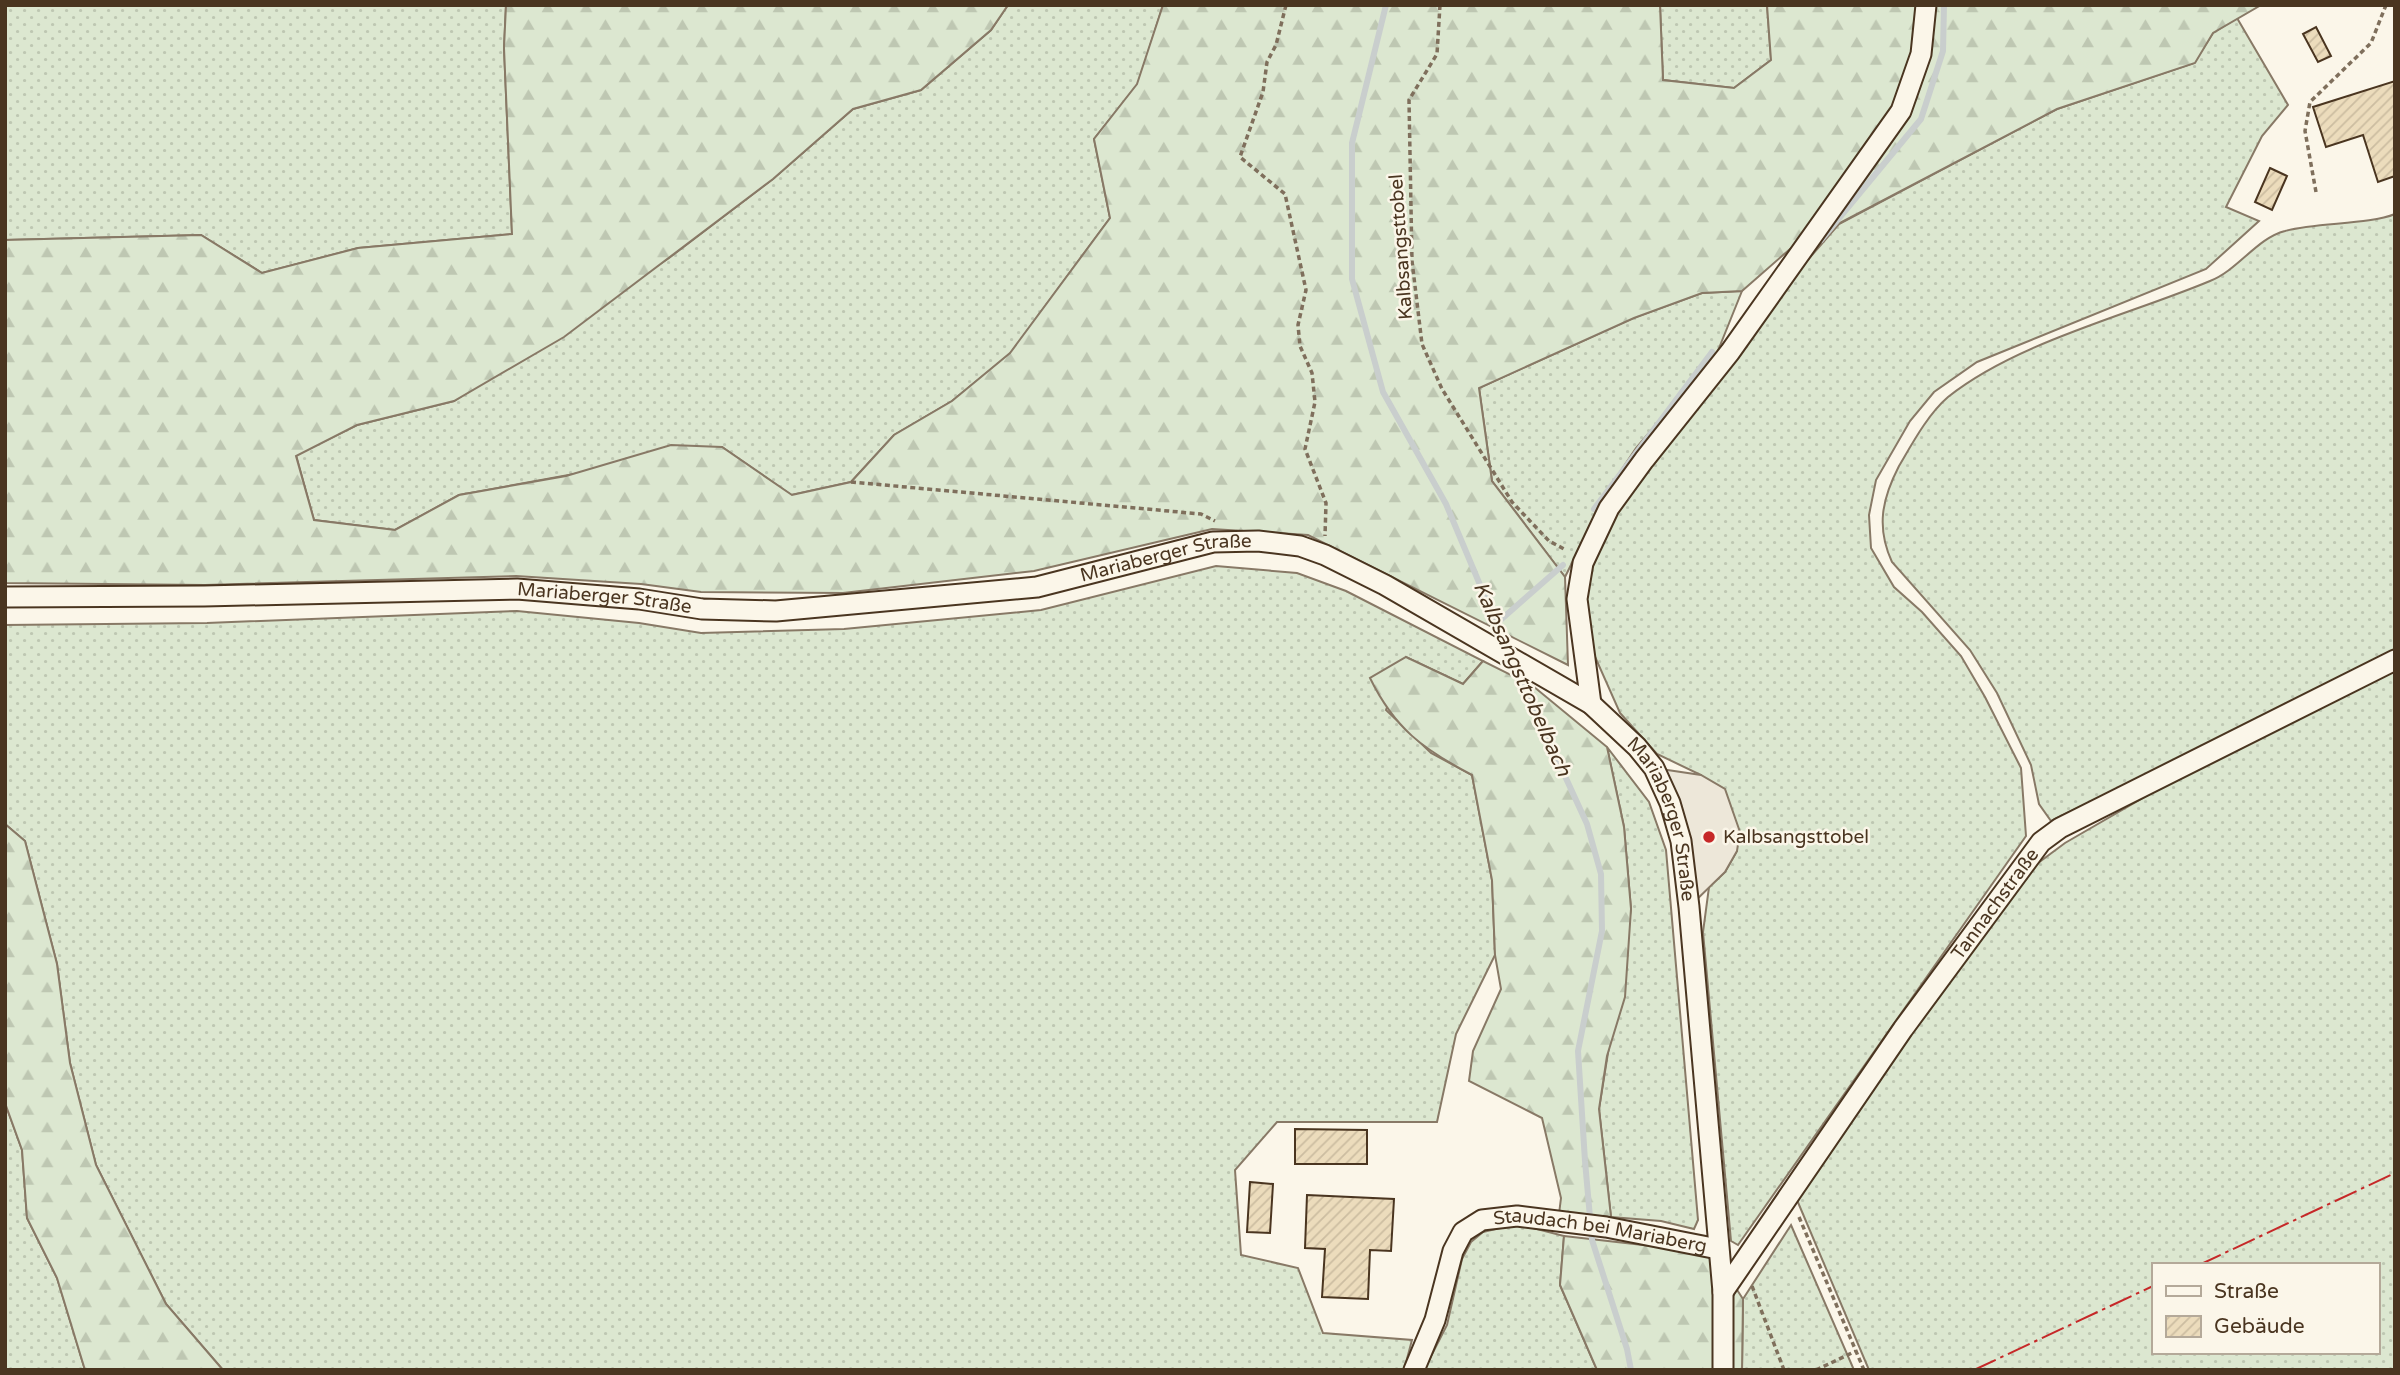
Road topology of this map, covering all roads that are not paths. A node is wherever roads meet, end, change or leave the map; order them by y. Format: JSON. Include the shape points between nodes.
{"nodes":[{"id":1,"x":1926,"y":5,"type":"edge"},
{"id":2,"x":5,"y":597,"type":"edge"},
{"id":3,"x":2395,"y":660,"type":"edge"},
{"id":4,"x":1591,"y":704,"type":"junction"},
{"id":5,"x":1718,"y":1249,"type":"junction"},
{"id":6,"x":1723,"y":1292,"type":"junction"},
{"id":7,"x":1414,"y":1370,"type":"edge"},
{"id":8,"x":1723,"y":1370,"type":"edge"}],
"edges":[{"from":1,"to":4,"type":"street","via":[[1921,54],[1901,111],[1730,352],[1616,499],[1583,563],[1577,599]]},
{"from":2,"to":4,"type":"street","name":"Mariaberger Straße","via":[[517,589],[702,609],[776,611],[1037,587],[1213,542],[1258,541],[1300,546],[1385,584]]},
{"from":3,"to":6,"type":"street","name":"Tannachstraße","via":[[2041,842],[1902,1028]]},
{"from":4,"to":5,"type":"street","name":"Mariaberger Straße","via":[[1654,768],[1671,803],[1681,841]]},
{"from":5,"to":6,"type":"street","name":"Mariaberger Straße"},
{"from":5,"to":7,"type":"street","name":"Staudach bei Mariaberg","via":[[1606,1227],[1517,1216],[1482,1220],[1463,1232],[1453,1251],[1435,1320]]},
{"from":6,"to":8,"type":"street","name":"Mariaberger Straße"}]}
